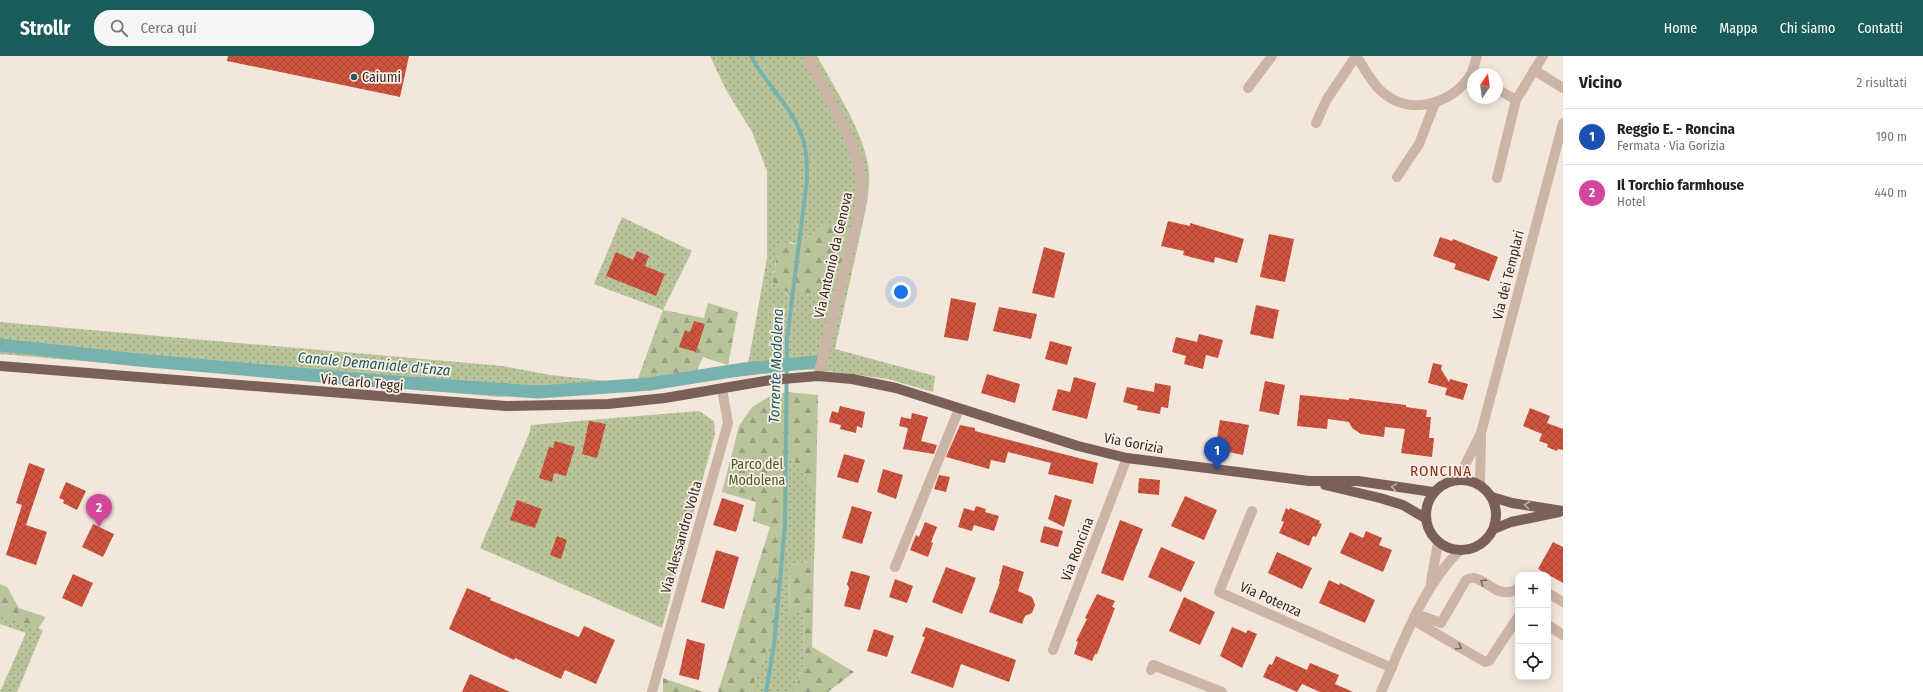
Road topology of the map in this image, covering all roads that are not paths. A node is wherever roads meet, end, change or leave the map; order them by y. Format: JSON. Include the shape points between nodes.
{"nodes":[{"id":1,"x":807,"y":56,"type":"edge"},
{"id":2,"x":1272,"y":56,"type":"edge"},
{"id":3,"x":1356,"y":56,"type":"edge"},
{"id":4,"x":1477,"y":56,"type":"edge"},
{"id":5,"x":1543,"y":56,"type":"edge"},
{"id":6,"x":1474,"y":68,"type":"edge"},
{"id":7,"x":1534,"y":70,"type":"junction"},
{"id":8,"x":1467,"y":80,"type":"edge"},
{"id":9,"x":1248,"y":88,"type":"dead end"},
{"id":10,"x":1563,"y":88,"type":"edge"},
{"id":11,"x":1503,"y":92,"type":"edge"},
{"id":12,"x":1516,"y":100,"type":"junction"},
{"id":13,"x":1435,"y":103,"type":"junction"},
{"id":14,"x":1316,"y":123,"type":"dead end"},
{"id":15,"x":1563,"y":123,"type":"edge"},
{"id":16,"x":1397,"y":177,"type":"dead end"},
{"id":17,"x":1497,"y":178,"type":"dead end"},
{"id":18,"x":0,"y":366,"type":"edge"},
{"id":19,"x":818,"y":376,"type":"junction"},
{"id":20,"x":722,"y":389,"type":"junction"},
{"id":21,"x":959,"y":409,"type":"junction"},
{"id":22,"x":1481,"y":433,"type":"junction"},
{"id":23,"x":1128,"y":458,"type":"junction"},
{"id":24,"x":1458,"y":479,"type":"junction"},
{"id":25,"x":1309,"y":481,"type":"junction"},
{"id":26,"x":1480,"y":484,"type":"junction"},
{"id":27,"x":1433,"y":492,"type":"junction"},
{"id":28,"x":1492,"y":497,"type":"junction"},
{"id":29,"x":1252,"y":511,"type":"dead end"},
{"id":30,"x":1563,"y":511,"type":"edge"},
{"id":31,"x":1425,"y":518,"type":"junction"},
{"id":32,"x":1494,"y":530,"type":"junction"},
{"id":33,"x":1438,"y":543,"type":"junction"},
{"id":34,"x":1459,"y":551,"type":"junction"},
{"id":35,"x":895,"y":567,"type":"dead end"},
{"id":36,"x":1430,"y":586,"type":"junction"},
{"id":37,"x":1515,"y":591,"type":"edge"},
{"id":38,"x":1551,"y":595,"type":"edge"},
{"id":39,"x":1563,"y":602,"type":"edge"},
{"id":40,"x":1414,"y":617,"type":"junction"},
{"id":41,"x":1515,"y":622,"type":"edge"},
{"id":42,"x":1441,"y":623,"type":"junction"},
{"id":43,"x":1551,"y":627,"type":"edge"},
{"id":44,"x":1436,"y":633,"type":"junction"},
{"id":45,"x":1563,"y":634,"type":"edge"},
{"id":46,"x":1053,"y":650,"type":"dead end"},
{"id":47,"x":1392,"y":668,"type":"junction"},
{"id":48,"x":1151,"y":670,"type":"dead end"},
{"id":49,"x":652,"y":692,"type":"edge"},
{"id":50,"x":1222,"y":692,"type":"edge"},
{"id":51,"x":1381,"y":692,"type":"edge"}],
"edges":[{"from":1,"to":19,"type":"street","name":"Via Antonio da Genova","via":[[855,148],[862,185],[862,205]]},
{"from":2,"to":9,"type":"street"},
{"from":3,"to":13,"type":"street","via":[[1377,87],[1387,96],[1417,106]]},
{"from":3,"to":14,"type":"street","via":[[1327,99]]},
{"from":4,"to":6,"type":"street"},
{"from":5,"to":7,"type":"street"},
{"from":7,"to":10,"type":"street"},
{"from":7,"to":12,"type":"street"},
{"from":8,"to":13,"type":"street","via":[[1454,94]]},
{"from":11,"to":12,"type":"street"},
{"from":12,"to":17,"type":"street"},
{"from":13,"to":16,"type":"street","via":[[1419,144]]},
{"from":15,"to":22,"type":"street","name":"Via dei Templari"},
{"from":18,"to":20,"type":"main road","name":"Via Carlo Teggi","via":[[506,406],[608,404]]},
{"from":19,"to":20,"type":"main road","name":"Via Gorizia","via":[[771,380]]},
{"from":19,"to":21,"type":"main road","name":"Via Gorizia","via":[[852,379],[896,388]]},
{"from":20,"to":49,"type":"street","name":"Via Alessandro Volta","via":[[728,423]]},
{"from":21,"to":23,"type":"main road","name":"Via Gorizia","via":[[1078,446]]},
{"from":21,"to":35,"type":"street"},
{"from":22,"to":24,"type":"street"},
{"from":22,"to":26,"type":"street"},
{"from":23,"to":25,"type":"main road","name":"Via Gorizia"},
{"from":23,"to":46,"type":"street","name":"Via Roncina"},
{"from":24,"to":26,"type":"main road"},
{"from":24,"to":27,"type":"main road","via":[[1444,483]]},
{"from":27,"to":25,"type":"main road","one_way":true,"via":[[1358,481]]},
{"from":25,"to":31,"type":"main road","via":[[1402,505]]},
{"from":26,"to":28,"type":"main road"},
{"from":27,"to":31,"type":"main road","via":[[1426,504]]},
{"from":30,"to":28,"type":"main road","one_way":true,"via":[[1512,503]]},
{"from":28,"to":32,"type":"main road","via":[[1496,513]]},
{"from":29,"to":47,"type":"street","name":"Via Potenza","via":[[1219,592]]},
{"from":30,"to":32,"type":"main road","via":[[1511,522]]},
{"from":31,"to":33,"type":"main road","via":[[1431,535]]},
{"from":32,"to":34,"type":"main road","via":[[1484,542],[1474,548]]},
{"from":33,"to":34,"type":"main road","via":[[1448,549]]},
{"from":33,"to":36,"type":"street"},
{"from":34,"to":36,"type":"street","via":[[1445,564]]},
{"from":36,"to":40,"type":"street"},
{"from":37,"to":42,"type":"street","one_way":true,"via":[[1502,593],[1471,577],[1466,580]]},
{"from":38,"to":39,"type":"street"},
{"from":40,"to":42,"type":"street"},
{"from":40,"to":44,"type":"street"},
{"from":40,"to":47,"type":"street"},
{"from":44,"to":41,"type":"street","one_way":true,"via":[[1485,662],[1489,661]]},
{"from":42,"to":44,"type":"street"},
{"from":43,"to":45,"type":"street"},
{"from":47,"to":51,"type":"street"},
{"from":48,"to":50,"type":"street","via":[[1153,665]]}]}
